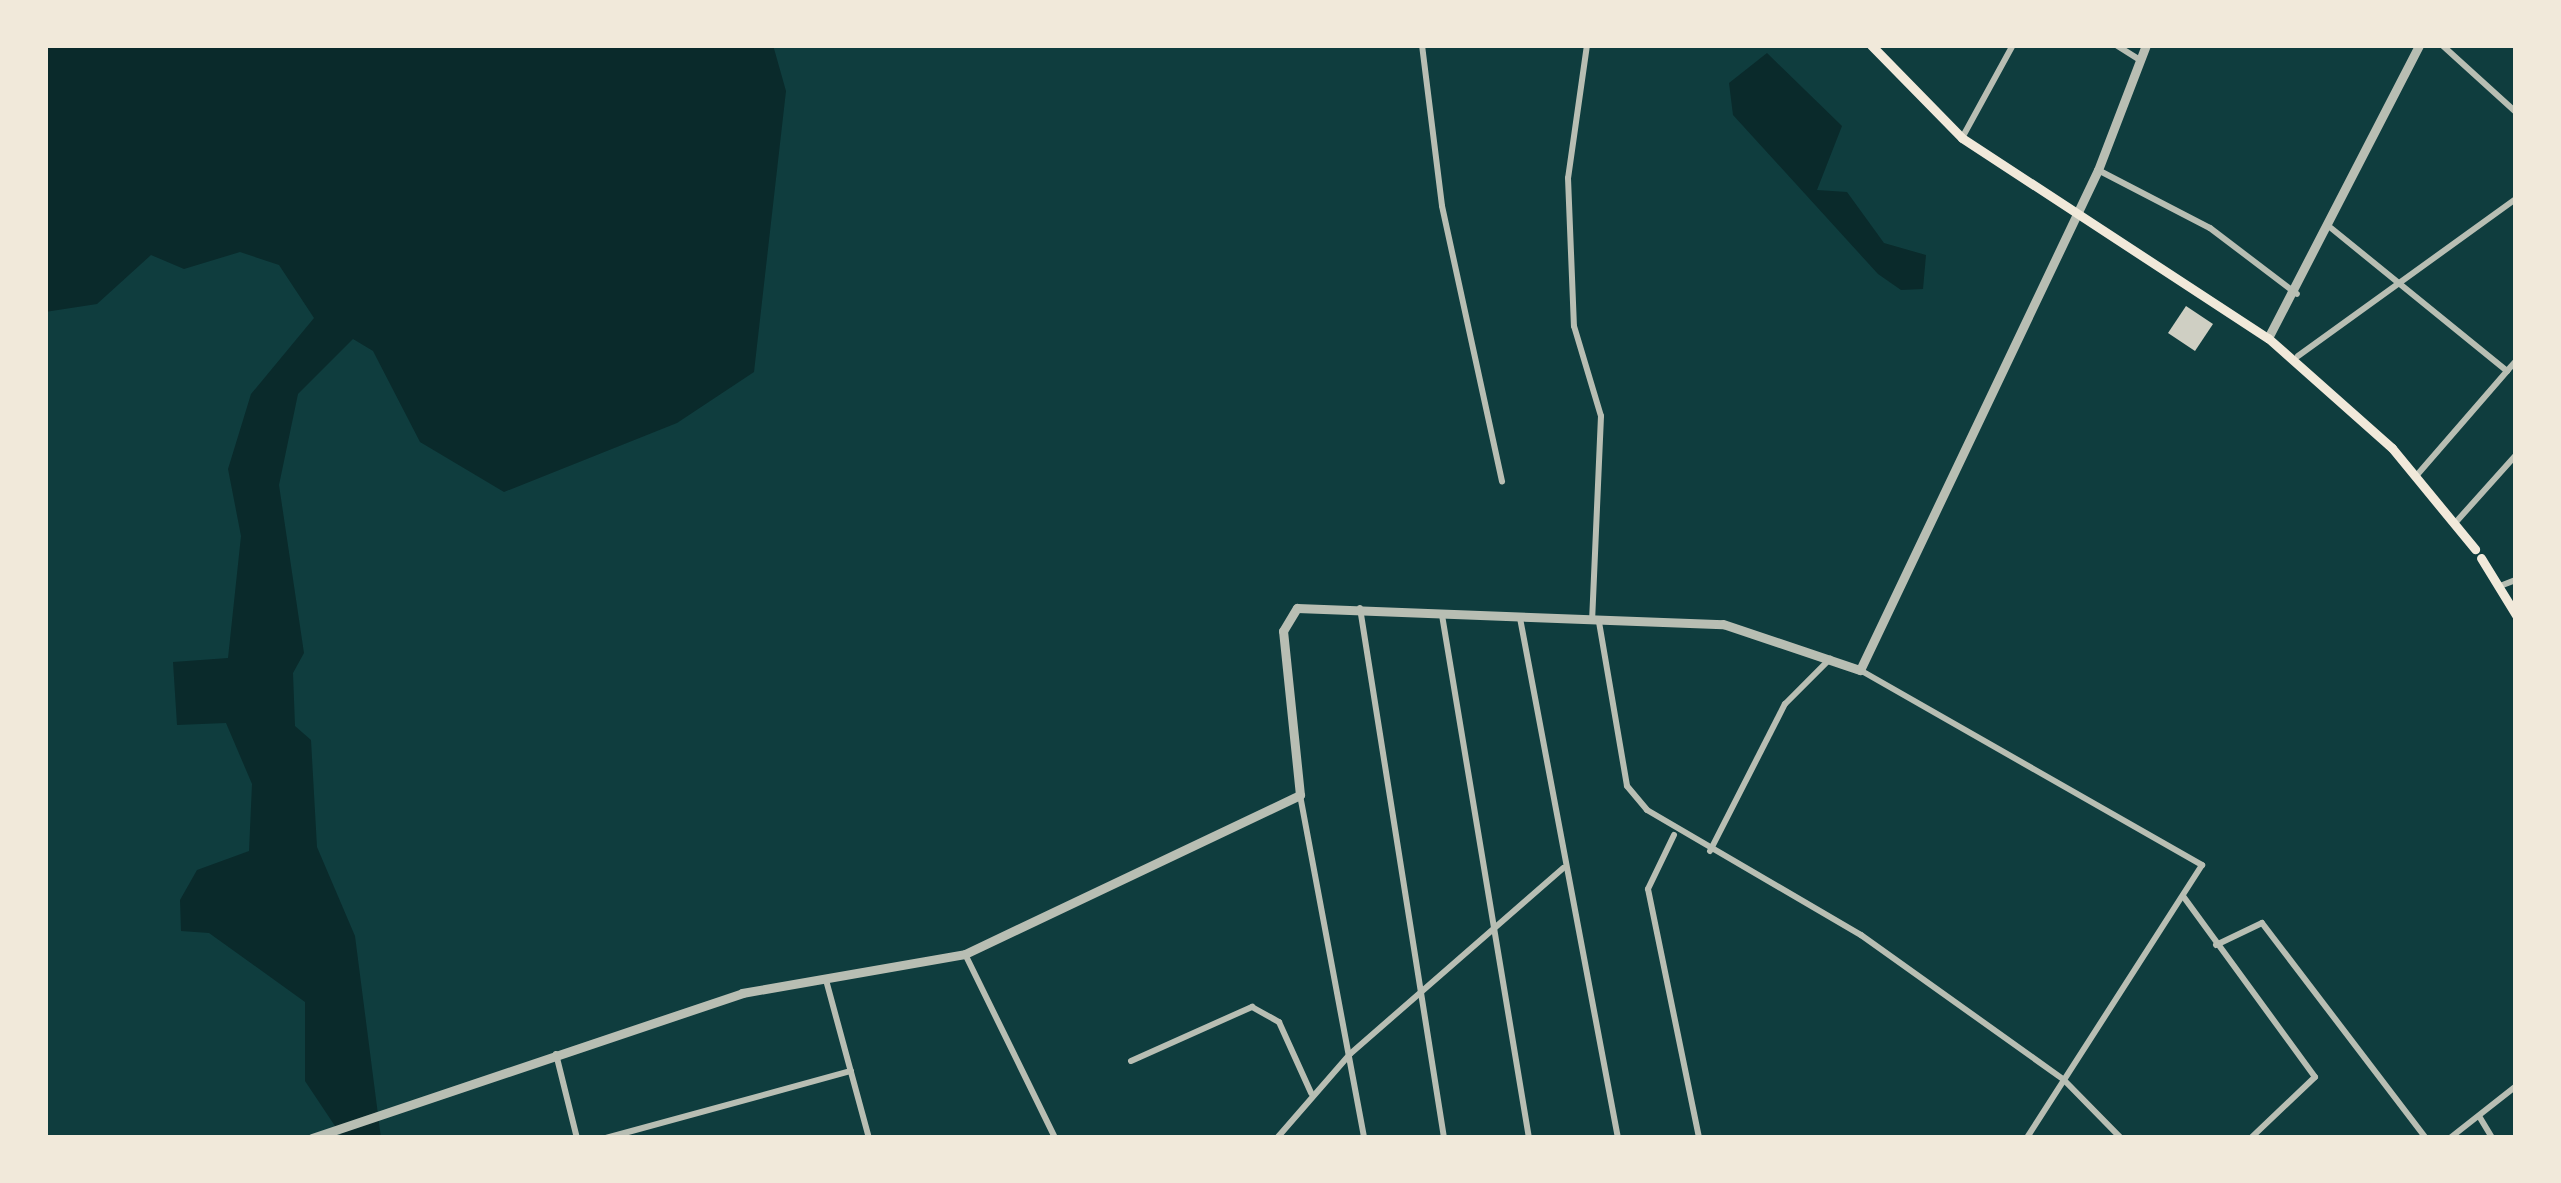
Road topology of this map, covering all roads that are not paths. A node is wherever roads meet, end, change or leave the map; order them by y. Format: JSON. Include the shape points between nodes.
{"nodes":[{"id":1,"x":1422,"y":45,"type":"edge"},
{"id":2,"x":1587,"y":45,"type":"edge"},
{"id":3,"x":1870,"y":45,"type":"edge"},
{"id":4,"x":2013,"y":45,"type":"edge"},
{"id":5,"x":2116,"y":45,"type":"edge"},
{"id":6,"x":2146,"y":45,"type":"edge"},
{"id":7,"x":2419,"y":45,"type":"edge"},
{"id":8,"x":2442,"y":45,"type":"edge"},
{"id":9,"x":2140,"y":60,"type":"junction"},
{"id":10,"x":2516,"y":112,"type":"edge"},
{"id":11,"x":1962,"y":137,"type":"junction"},
{"id":12,"x":2098,"y":170,"type":"junction"},
{"id":13,"x":2516,"y":199,"type":"edge"},
{"id":14,"x":2069,"y":213,"type":"junction"},
{"id":15,"x":2331,"y":228,"type":"junction"},
{"id":16,"x":2402,"y":280,"type":"junction"},
{"id":17,"x":2297,"y":294,"type":"junction"},
{"id":18,"x":2268,"y":338,"type":"junction"},
{"id":19,"x":2298,"y":356,"type":"dead end"},
{"id":20,"x":2516,"y":361,"type":"edge"},
{"id":21,"x":2507,"y":370,"type":"junction"},
{"id":22,"x":2516,"y":455,"type":"edge"},
{"id":23,"x":2417,"y":475,"type":"junction"},
{"id":24,"x":1502,"y":482,"type":"dead end"},
{"id":25,"x":2456,"y":522,"type":"junction"},
{"id":26,"x":2516,"y":580,"type":"edge"},
{"id":27,"x":2500,"y":586,"type":"junction"},
{"id":28,"x":1360,"y":607,"type":"junction"},
{"id":29,"x":1442,"y":613,"type":"junction"},
{"id":30,"x":2516,"y":615,"type":"edge"},
{"id":31,"x":1520,"y":618,"type":"junction"},
{"id":32,"x":1595,"y":622,"type":"junction"},
{"id":33,"x":1831,"y":658,"type":"junction"},
{"id":34,"x":1860,"y":670,"type":"junction"},
{"id":35,"x":1300,"y":795,"type":"junction"},
{"id":36,"x":1675,"y":834,"type":"junction"},
{"id":37,"x":1709,"y":851,"type":"junction"},
{"id":38,"x":1563,"y":868,"type":"junction"},
{"id":39,"x":2183,"y":896,"type":"junction"},
{"id":40,"x":1495,"y":934,"type":"junction"},
{"id":41,"x":2216,"y":945,"type":"junction"},
{"id":42,"x":965,"y":954,"type":"junction"},
{"id":43,"x":826,"y":980,"type":"junction"},
{"id":44,"x":1424,"y":992,"type":"junction"},
{"id":45,"x":555,"y":1052,"type":"junction"},
{"id":46,"x":1350,"y":1054,"type":"junction"},
{"id":47,"x":1131,"y":1061,"type":"dead end"},
{"id":48,"x":851,"y":1071,"type":"junction"},
{"id":49,"x":2064,"y":1080,"type":"junction"},
{"id":50,"x":2516,"y":1086,"type":"edge"},
{"id":51,"x":1311,"y":1093,"type":"junction"},
{"id":52,"x":2479,"y":1116,"type":"junction"},
{"id":53,"x":312,"y":1138,"type":"edge"},
{"id":54,"x":577,"y":1138,"type":"edge"},
{"id":55,"x":606,"y":1138,"type":"edge"},
{"id":56,"x":868,"y":1138,"type":"edge"},
{"id":57,"x":1055,"y":1138,"type":"edge"},
{"id":58,"x":1277,"y":1138,"type":"edge"},
{"id":59,"x":1364,"y":1138,"type":"edge"},
{"id":60,"x":1444,"y":1138,"type":"edge"},
{"id":61,"x":1529,"y":1138,"type":"edge"},
{"id":62,"x":1618,"y":1138,"type":"edge"},
{"id":63,"x":1699,"y":1138,"type":"edge"},
{"id":64,"x":2027,"y":1138,"type":"edge"},
{"id":65,"x":2121,"y":1138,"type":"edge"},
{"id":66,"x":2251,"y":1138,"type":"edge"},
{"id":67,"x":2426,"y":1138,"type":"edge"},
{"id":68,"x":2450,"y":1138,"type":"edge"},
{"id":69,"x":2492,"y":1138,"type":"edge"}],
"edges":[{"from":1,"to":24,"type":"street","via":[[1442,206]]},
{"from":2,"to":32,"type":"street","via":[[1568,178],[1574,326],[1601,416]]},
{"from":3,"to":11,"type":"main road"},
{"from":4,"to":11,"type":"street"},
{"from":5,"to":9,"type":"street"},
{"from":6,"to":9,"type":"street"},
{"from":7,"to":15,"type":"street"},
{"from":8,"to":10,"type":"street"},
{"from":9,"to":12,"type":"street"},
{"from":11,"to":14,"type":"main road"},
{"from":12,"to":14,"type":"street"},
{"from":12,"to":17,"type":"street","via":[[2210,228]]},
{"from":13,"to":16,"type":"street"},
{"from":14,"to":18,"type":"main road"},
{"from":14,"to":34,"type":"street"},
{"from":15,"to":16,"type":"street"},
{"from":15,"to":17,"type":"street"},
{"from":16,"to":19,"type":"street"},
{"from":16,"to":21,"type":"street"},
{"from":17,"to":18,"type":"street"},
{"from":18,"to":23,"type":"main road"},
{"from":20,"to":21,"type":"street"},
{"from":21,"to":23,"type":"street"},
{"from":22,"to":25,"type":"street"},
{"from":23,"to":25,"type":"main road"},
{"from":25,"to":27,"type":"main road"},
{"from":26,"to":27,"type":"street"},
{"from":27,"to":30,"type":"main road"},
{"from":28,"to":29,"type":"street"},
{"from":28,"to":35,"type":"street","via":[[1285,616]]},
{"from":28,"to":44,"type":"street"},
{"from":29,"to":31,"type":"street"},
{"from":29,"to":40,"type":"street"},
{"from":31,"to":32,"type":"street"},
{"from":31,"to":38,"type":"street"},
{"from":32,"to":33,"type":"street","via":[[1723,624]]},
{"from":32,"to":36,"type":"street","via":[[1627,786]]},
{"from":33,"to":34,"type":"street"},
{"from":33,"to":37,"type":"street","via":[[1786,704]]},
{"from":34,"to":39,"type":"street","via":[[1963,738],[2138,820],[2202,865]]},
{"from":35,"to":42,"type":"street"},
{"from":35,"to":46,"type":"street"},
{"from":36,"to":37,"type":"street"},
{"from":36,"to":63,"type":"street","via":[[1648,889]]},
{"from":37,"to":49,"type":"street","via":[[1861,934]]},
{"from":38,"to":40,"type":"street"},
{"from":38,"to":62,"type":"street"},
{"from":39,"to":41,"type":"street"},
{"from":39,"to":49,"type":"street"},
{"from":40,"to":44,"type":"street"},
{"from":40,"to":61,"type":"street"},
{"from":41,"to":66,"type":"street","via":[[2314,1077]]},
{"from":41,"to":67,"type":"street","via":[[2262,923]]},
{"from":42,"to":43,"type":"street"},
{"from":42,"to":57,"type":"street"},
{"from":43,"to":45,"type":"street","via":[[742,993]]},
{"from":43,"to":48,"type":"street"},
{"from":44,"to":46,"type":"street"},
{"from":44,"to":60,"type":"street"},
{"from":45,"to":53,"type":"street"},
{"from":45,"to":54,"type":"street"},
{"from":46,"to":51,"type":"street"},
{"from":46,"to":59,"type":"street"},
{"from":47,"to":51,"type":"street","via":[[1252,1007],[1280,1022]]},
{"from":48,"to":55,"type":"street"},
{"from":48,"to":56,"type":"street"},
{"from":49,"to":64,"type":"street"},
{"from":49,"to":65,"type":"street"},
{"from":50,"to":52,"type":"street"},
{"from":51,"to":58,"type":"street"},
{"from":52,"to":68,"type":"street"},
{"from":52,"to":69,"type":"street"}]}
